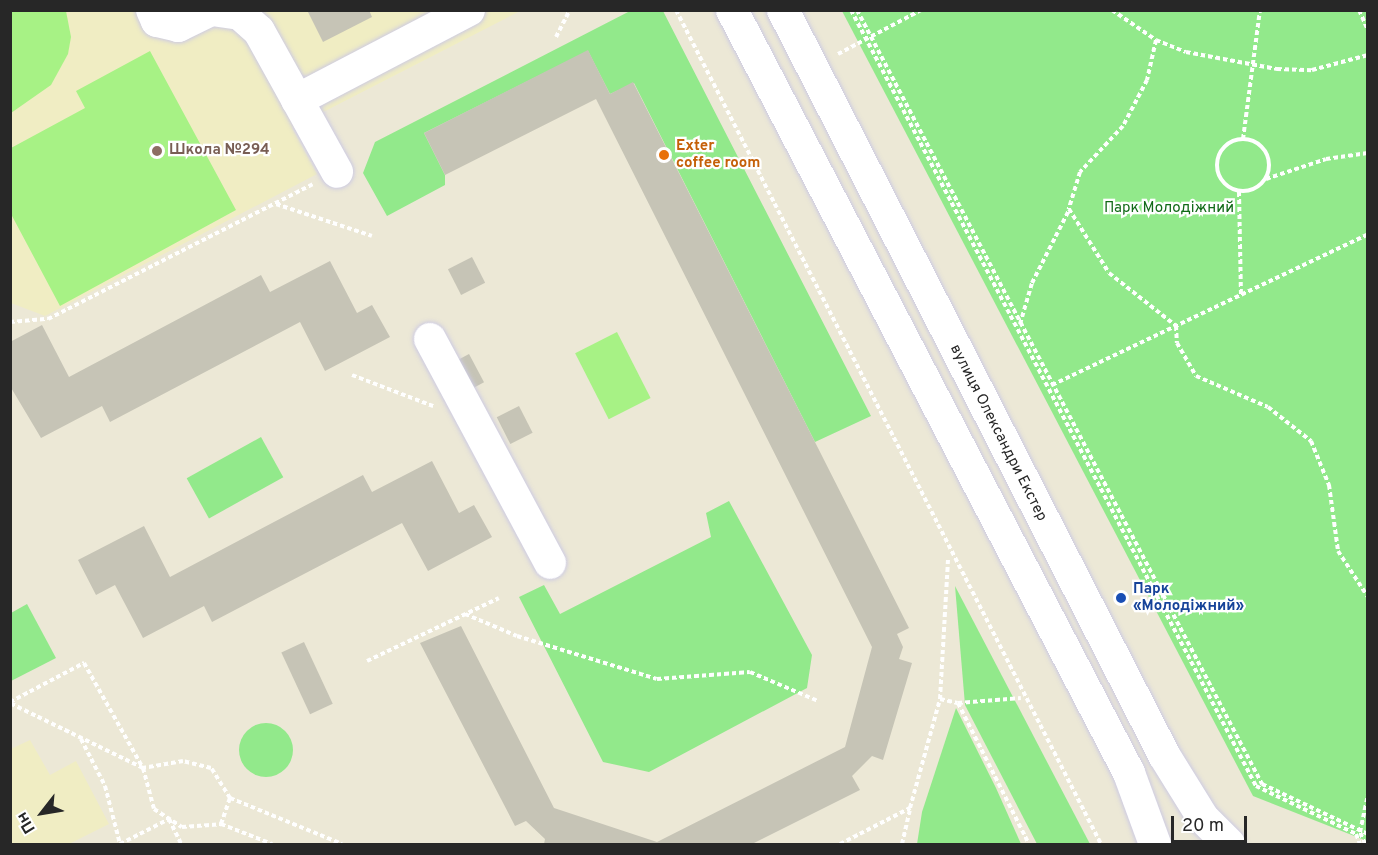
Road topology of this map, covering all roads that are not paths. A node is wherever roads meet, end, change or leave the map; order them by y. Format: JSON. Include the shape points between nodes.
{"nodes":[{"id":1,"x":152,"y":10,"type":"edge"},
{"id":2,"x":211,"y":10,"type":"edge"},
{"id":3,"x":469,"y":10,"type":"edge"},
{"id":4,"x":732,"y":10,"type":"edge"},
{"id":5,"x":783,"y":10,"type":"edge"},
{"id":6,"x":297,"y":100,"type":"junction"},
{"id":7,"x":337,"y":172,"type":"road end"},
{"id":8,"x":430,"y":339,"type":"dead end"},
{"id":9,"x":550,"y":563,"type":"dead end"},
{"id":10,"x":1155,"y":844,"type":"edge"},
{"id":11,"x":1229,"y":844,"type":"edge"}],
"edges":[{"from":1,"to":2,"type":"street","via":[[157,21],[178,26]]},
{"from":2,"to":6,"type":"street","via":[[240,14],[260,31]]},
{"from":3,"to":6,"type":"street"},
{"from":4,"to":10,"type":"street","via":[[1129,773]]},
{"from":5,"to":11,"type":"street","name":"вулиця Олександри Екстер","via":[[1164,755],[1203,818]]},
{"from":6,"to":7,"type":"street"},
{"from":8,"to":9,"type":"street"}]}
